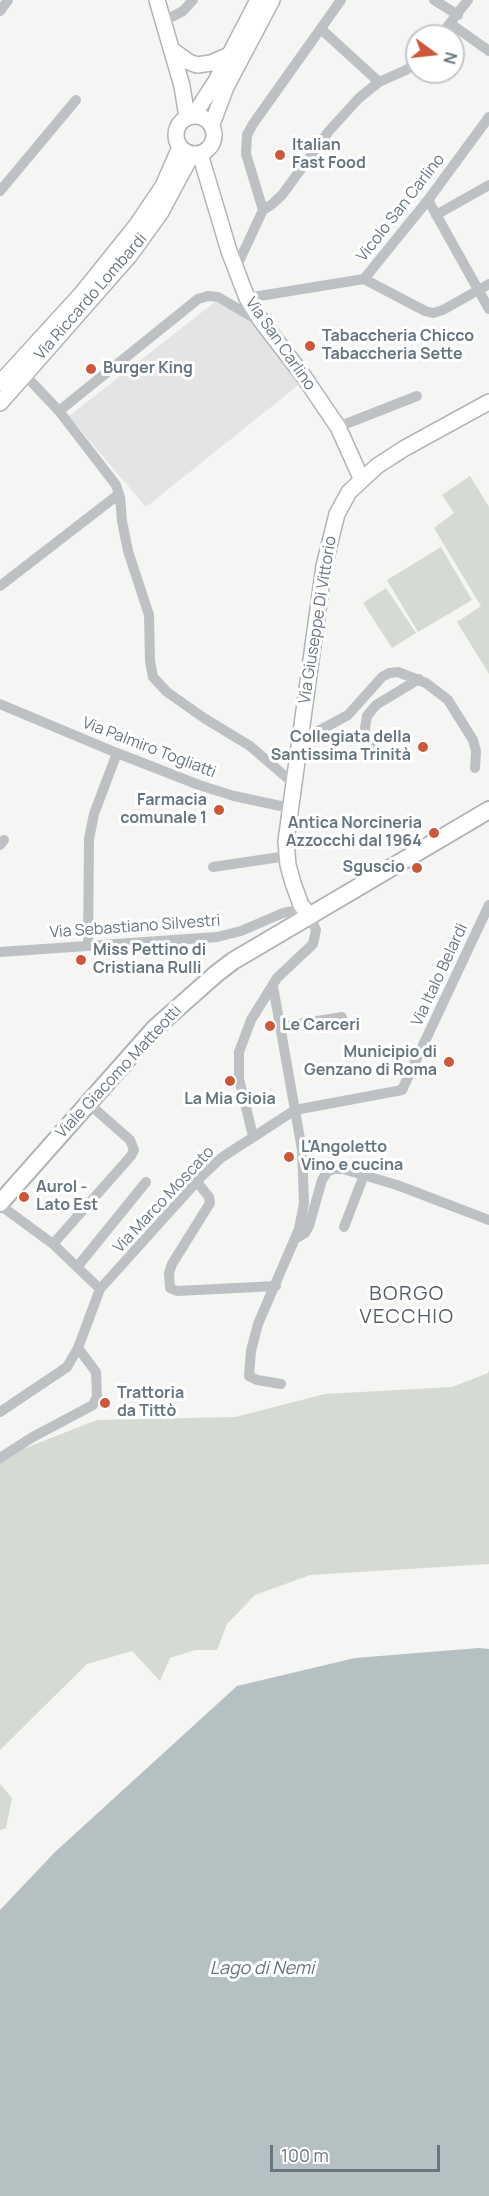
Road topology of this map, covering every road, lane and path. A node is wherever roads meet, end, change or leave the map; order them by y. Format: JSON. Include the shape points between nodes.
{"nodes":[{"id":1,"x":8,"y":0,"type":"edge"},
{"id":2,"x":157,"y":0,"type":"edge"},
{"id":3,"x":193,"y":0,"type":"edge"},
{"id":4,"x":258,"y":0,"type":"edge"},
{"id":5,"x":272,"y":0,"type":"edge"},
{"id":6,"x":341,"y":0,"type":"edge"},
{"id":7,"x":434,"y":0,"type":"edge"},
{"id":8,"x":468,"y":0,"type":"edge"},
{"id":9,"x":0,"y":11,"type":"edge"},
{"id":10,"x":458,"y":15,"type":"junction"},
{"id":11,"x":164,"y":21,"type":"junction"},
{"id":12,"x":451,"y":24,"type":"edge"},
{"id":13,"x":321,"y":28,"type":"junction"},
{"id":14,"x":465,"y":34,"type":"edge"},
{"id":15,"x":171,"y":49,"type":"junction"},
{"id":16,"x":489,"y":51,"type":"edge"},
{"id":17,"x":229,"y":55,"type":"junction"},
{"id":18,"x":405,"y":70,"type":"edge"},
{"id":19,"x":379,"y":82,"type":"junction"},
{"id":20,"x":76,"y":100,"type":"dead end"},
{"id":21,"x":190,"y":116,"type":"junction"},
{"id":22,"x":489,"y":117,"type":"edge"},
{"id":23,"x":212,"y":124,"type":"junction"},
{"id":24,"x":191,"y":152,"type":"junction"},
{"id":25,"x":489,"y":184,"type":"edge"},
{"id":26,"x":0,"y":191,"type":"edge"},
{"id":27,"x":428,"y":200,"type":"junction"},
{"id":28,"x":262,"y":210,"type":"junction"},
{"id":29,"x":436,"y":215,"type":"junction"},
{"id":30,"x":235,"y":270,"type":"junction"},
{"id":31,"x":364,"y":279,"type":"junction"},
{"id":32,"x":489,"y":284,"type":"edge"},
{"id":33,"x":478,"y":290,"type":"junction"},
{"id":34,"x":247,"y":298,"type":"junction"},
{"id":35,"x":489,"y":309,"type":"edge"},
{"id":36,"x":262,"y":322,"type":"junction"},
{"id":37,"x":24,"y":374,"type":"junction"},
{"id":38,"x":0,"y":383,"type":"edge"},
{"id":39,"x":417,"y":396,"type":"dead end"},
{"id":40,"x":489,"y":402,"type":"edge"},
{"id":41,"x":0,"y":403,"type":"edge"},
{"id":42,"x":59,"y":411,"type":"junction"},
{"id":43,"x":338,"y":427,"type":"junction"},
{"id":44,"x":361,"y":478,"type":"junction"},
{"id":45,"x":119,"y":494,"type":"junction"},
{"id":46,"x":0,"y":585,"type":"edge"},
{"id":47,"x":418,"y":679,"type":"junction"},
{"id":48,"x":0,"y":704,"type":"edge"},
{"id":49,"x":298,"y":742,"type":"junction"},
{"id":50,"x":117,"y":753,"type":"junction"},
{"id":51,"x":386,"y":758,"type":"dead end"},
{"id":52,"x":475,"y":768,"type":"dead end"},
{"id":53,"x":293,"y":783,"type":"junction"},
{"id":54,"x":290,"y":808,"type":"junction"},
{"id":55,"x":489,"y":810,"type":"edge"},
{"id":56,"x":287,"y":856,"type":"junction"},
{"id":57,"x":213,"y":867,"type":"dead end"},
{"id":58,"x":489,"y":905,"type":"edge"},
{"id":59,"x":307,"y":913,"type":"junction"},
{"id":60,"x":87,"y":946,"type":"junction"},
{"id":61,"x":0,"y":952,"type":"edge"},
{"id":62,"x":273,"y":986,"type":"junction"},
{"id":63,"x":342,"y":1017,"type":"dead end"},
{"id":64,"x":280,"y":1027,"type":"junction"},
{"id":65,"x":88,"y":1103,"type":"junction"},
{"id":66,"x":295,"y":1110,"type":"junction"},
{"id":67,"x":253,"y":1136,"type":"junction"},
{"id":68,"x":364,"y":1175,"type":"junction"},
{"id":69,"x":146,"y":1182,"type":"dead end"},
{"id":70,"x":196,"y":1182,"type":"junction"},
{"id":71,"x":0,"y":1204,"type":"edge"},
{"id":72,"x":489,"y":1220,"type":"edge"},
{"id":73,"x":344,"y":1227,"type":"dead end"},
{"id":74,"x":300,"y":1236,"type":"junction"},
{"id":75,"x":53,"y":1244,"type":"junction"},
{"id":76,"x":78,"y":1266,"type":"junction"},
{"id":77,"x":276,"y":1286,"type":"junction"},
{"id":78,"x":100,"y":1289,"type":"junction"},
{"id":79,"x":78,"y":1348,"type":"junction"},
{"id":80,"x":280,"y":1384,"type":"dead end"},
{"id":81,"x":0,"y":1412,"type":"edge"},
{"id":82,"x":0,"y":1458,"type":"edge"}],
"edges":[{"from":1,"to":9,"type":"street"},
{"from":2,"to":11,"type":"street"},
{"from":3,"to":11,"type":"street"},
{"from":4,"to":17,"type":"street"},
{"from":5,"to":23,"type":"street","via":[[226,87]]},
{"from":6,"to":13,"type":"street"},
{"from":7,"to":10,"type":"street"},
{"from":8,"to":10,"type":"street"},
{"from":10,"to":12,"type":"street"},
{"from":11,"to":15,"type":"street"},
{"from":13,"to":19,"type":"street"},
{"from":13,"to":28,"type":"street","via":[[247,135],[246,154]]},
{"from":14,"to":16,"type":"street"},
{"from":15,"to":17,"type":"street","via":[[197,64]]},
{"from":15,"to":21,"type":"street"},
{"from":17,"to":21,"type":"street","via":[[209,93]]},
{"from":18,"to":19,"type":"street"},
{"from":19,"to":28,"type":"street","via":[[343,114],[282,195]]},
{"from":20,"to":26,"type":"street"},
{"from":21,"to":23,"type":"street","via":[[204,117]]},
{"from":21,"to":24,"type":"street","via":[[178,125],[176,136]]},
{"from":22,"to":27,"type":"street","name":"Vicolo San Carlino"},
{"from":23,"to":24,"type":"street","via":[[214,142],[206,151]]},
{"from":24,"to":30,"type":"street","name":"Via San Carlino"},
{"from":24,"to":37,"type":"street","name":"Via Riccardo Lombardi","via":[[165,205],[130,255]]},
{"from":24,"to":38,"type":"street","name":"Via Riccardo Lombardi","via":[[83,292]]},
{"from":25,"to":29,"type":"street"},
{"from":27,"to":29,"type":"street"},
{"from":27,"to":31,"type":"street","name":"Vicolo San Carlino"},
{"from":28,"to":30,"type":"street"},
{"from":29,"to":33,"type":"street"},
{"from":30,"to":34,"type":"street","name":"Via San Carlino"},
{"from":31,"to":33,"type":"street","via":[[433,313]]},
{"from":31,"to":34,"type":"street","name":"Vicolo San Carlino"},
{"from":32,"to":33,"type":"street"},
{"from":33,"to":35,"type":"street"},
{"from":34,"to":36,"type":"street","name":"Via San Carlino"},
{"from":36,"to":42,"type":"street","via":[[218,297],[198,299]]},
{"from":36,"to":43,"type":"street","name":"Via San Carlino"},
{"from":37,"to":41,"type":"street","name":"Via Riccardo Lombardi"},
{"from":37,"to":42,"type":"street"},
{"from":39,"to":43,"type":"street"},
{"from":40,"to":44,"type":"street","name":"Via Giuseppe Di Vittorio"},
{"from":42,"to":45,"type":"street","via":[[110,476]]},
{"from":43,"to":44,"type":"street","name":"Via San Carlino"},
{"from":44,"to":49,"type":"street","name":"Via Giuseppe Di Vittorio","via":[[341,503],[329,542]]},
{"from":45,"to":46,"type":"street"},
{"from":45,"to":53,"type":"street","via":[[124,534],[150,619],[153,677],[167,692],[250,746]]},
{"from":47,"to":49,"type":"street","via":[[398,672],[386,674],[348,715]]},
{"from":47,"to":51,"type":"street","via":[[376,705],[367,716],[366,735],[375,752]]},
{"from":47,"to":52,"type":"street","via":[[441,693],[453,707],[473,740]]},
{"from":48,"to":50,"type":"street","name":"Via Palmiro Togliatti"},
{"from":49,"to":53,"type":"street","name":"Via Giuseppe Di Vittorio"},
{"from":50,"to":54,"type":"street","name":"Via Palmiro Togliatti","via":[[222,793]]},
{"from":50,"to":60,"type":"street","via":[[90,832]]},
{"from":53,"to":54,"type":"street","name":"Via Giuseppe Di Vittorio"},
{"from":54,"to":56,"type":"street","name":"Via Giuseppe Di Vittorio"},
{"from":55,"to":59,"type":"main road","name":"Viale Giacomo Matteotti"},
{"from":56,"to":57,"type":"street"},
{"from":56,"to":59,"type":"street","name":"Via Giuseppe Di Vittorio","via":[[292,883]]},
{"from":58,"to":66,"type":"street","name":"Via Italo Belardi","via":[[402,1090]]},
{"from":59,"to":60,"type":"street","name":"Via Sebastiano Silvestri","via":[[283,913],[217,937]]},
{"from":59,"to":62,"type":"street","via":[[315,926],[311,947],[280,973]]},
{"from":59,"to":65,"type":"main road","name":"Viale Giacomo Matteotti","via":[[216,974],[155,1028]]},
{"from":60,"to":61,"type":"street","name":"Via Sebastiano Silvestri"},
{"from":62,"to":64,"type":"street"},
{"from":62,"to":67,"type":"street","via":[[251,1020],[239,1056],[239,1079]]},
{"from":63,"to":64,"type":"street"},
{"from":64,"to":66,"type":"street"},
{"from":65,"to":71,"type":"main road","name":"Viale Giacomo Matteotti"},
{"from":65,"to":75,"type":"street","via":[[130,1140],[134,1150]]},
{"from":66,"to":67,"type":"street","name":"Via Marco Moscato"},
{"from":66,"to":74,"type":"street","via":[[304,1196]]},
{"from":67,"to":70,"type":"street","name":"Via Marco Moscato"},
{"from":68,"to":72,"type":"street"},
{"from":68,"to":73,"type":"street"},
{"from":68,"to":74,"type":"street","via":[[339,1169],[324,1175],[310,1224]]},
{"from":69,"to":76,"type":"street"},
{"from":70,"to":77,"type":"street","via":[[210,1203],[172,1264],[172,1290]]},
{"from":70,"to":78,"type":"street","name":"Via Marco Moscato"},
{"from":71,"to":75,"type":"street"},
{"from":74,"to":77,"type":"street"},
{"from":75,"to":76,"type":"street"},
{"from":76,"to":78,"type":"street"},
{"from":77,"to":80,"type":"street","via":[[256,1330],[249,1376]]},
{"from":78,"to":79,"type":"street"},
{"from":79,"to":81,"type":"street","via":[[63,1370]]},
{"from":79,"to":82,"type":"street","via":[[96,1372],[97,1396],[91,1407]]}]}
